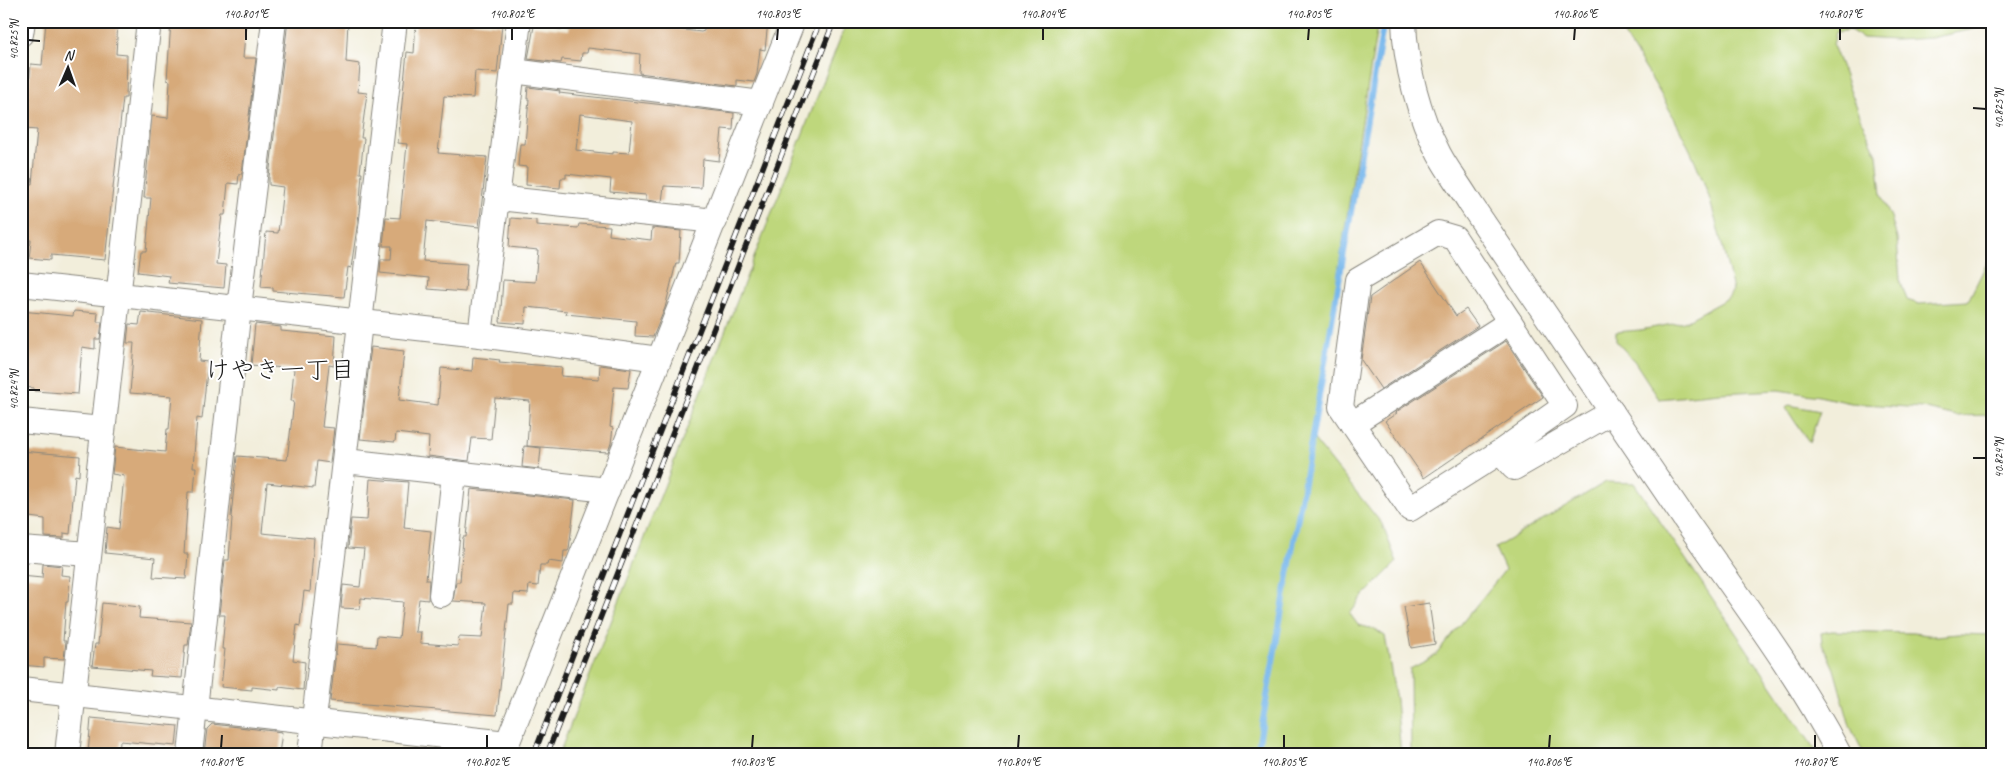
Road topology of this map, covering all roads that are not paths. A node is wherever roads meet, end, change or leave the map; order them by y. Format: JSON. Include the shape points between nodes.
{"nodes":[{"id":1,"x":23,"y":21,"type":"edge"},
{"id":2,"x":149,"y":21,"type":"edge"},
{"id":3,"x":274,"y":21,"type":"edge"},
{"id":4,"x":395,"y":21,"type":"edge"},
{"id":5,"x":519,"y":21,"type":"edge"},
{"id":6,"x":793,"y":21,"type":"edge"},
{"id":7,"x":1404,"y":21,"type":"edge"},
{"id":8,"x":21,"y":34,"type":"edge"},
{"id":9,"x":513,"y":71,"type":"junction"},
{"id":10,"x":761,"y":103,"type":"junction"},
{"id":11,"x":497,"y":198,"type":"junction"},
{"id":12,"x":714,"y":221,"type":"junction"},
{"id":13,"x":21,"y":284,"type":"edge"},
{"id":14,"x":119,"y":294,"type":"junction"},
{"id":15,"x":240,"y":308,"type":"junction"},
{"id":16,"x":360,"y":322,"type":"junction"},
{"id":17,"x":1510,"y":322,"type":"junction"},
{"id":18,"x":480,"y":336,"type":"junction"},
{"id":19,"x":659,"y":359,"type":"junction"},
{"id":20,"x":1612,"y":412,"type":"junction"},
{"id":21,"x":21,"y":421,"type":"edge"},
{"id":22,"x":1352,"y":424,"type":"junction"},
{"id":23,"x":102,"y":429,"type":"junction"},
{"id":24,"x":1500,"y":452,"type":"junction"},
{"id":25,"x":345,"y":461,"type":"junction"},
{"id":26,"x":454,"y":474,"type":"junction"},
{"id":27,"x":608,"y":490,"type":"junction"},
{"id":28,"x":21,"y":549,"type":"edge"},
{"id":29,"x":89,"y":554,"type":"junction"},
{"id":30,"x":441,"y":595,"type":"dead end"},
{"id":31,"x":21,"y":689,"type":"edge"},
{"id":32,"x":73,"y":695,"type":"junction"},
{"id":33,"x":196,"y":708,"type":"junction"},
{"id":34,"x":313,"y":722,"type":"junction"},
{"id":35,"x":505,"y":749,"type":"edge"},
{"id":36,"x":67,"y":754,"type":"edge"},
{"id":37,"x":190,"y":754,"type":"edge"},
{"id":38,"x":310,"y":754,"type":"edge"},
{"id":39,"x":1839,"y":754,"type":"edge"}],
"edges":[{"from":1,"to":8,"type":"street"},
{"from":2,"to":14,"type":"street"},
{"from":3,"to":15,"type":"street"},
{"from":4,"to":16,"type":"street"},
{"from":5,"to":9,"type":"street"},
{"from":6,"to":10,"type":"street"},
{"from":7,"to":20,"type":"street","via":[[1410,74],[1439,154]]},
{"from":9,"to":10,"type":"street"},
{"from":9,"to":11,"type":"street"},
{"from":10,"to":12,"type":"street"},
{"from":11,"to":12,"type":"street"},
{"from":11,"to":18,"type":"street"},
{"from":12,"to":19,"type":"street"},
{"from":13,"to":14,"type":"street"},
{"from":14,"to":15,"type":"street"},
{"from":14,"to":23,"type":"street"},
{"from":15,"to":16,"type":"street"},
{"from":15,"to":33,"type":"street"},
{"from":16,"to":18,"type":"street"},
{"from":16,"to":25,"type":"street"},
{"from":17,"to":22,"type":"street"},
{"from":17,"to":22,"type":"street","via":[[1454,238],[1438,233],[1358,280],[1340,408]]},
{"from":17,"to":24,"type":"street","via":[[1565,406]]},
{"from":18,"to":19,"type":"street"},
{"from":19,"to":27,"type":"street"},
{"from":20,"to":24,"type":"street","via":[[1514,468]]},
{"from":20,"to":39,"type":"street","via":[[1769,638],[1814,707]]},
{"from":21,"to":23,"type":"street"},
{"from":22,"to":24,"type":"street","via":[[1410,509]]},
{"from":23,"to":29,"type":"street"},
{"from":25,"to":26,"type":"street"},
{"from":25,"to":34,"type":"street"},
{"from":26,"to":27,"type":"street"},
{"from":26,"to":30,"type":"street"},
{"from":27,"to":35,"type":"street"},
{"from":28,"to":29,"type":"street"},
{"from":29,"to":32,"type":"street"},
{"from":31,"to":32,"type":"street"},
{"from":32,"to":33,"type":"street"},
{"from":32,"to":36,"type":"street"},
{"from":33,"to":34,"type":"street"},
{"from":33,"to":37,"type":"street"},
{"from":34,"to":35,"type":"street"},
{"from":34,"to":38,"type":"street"}]}
